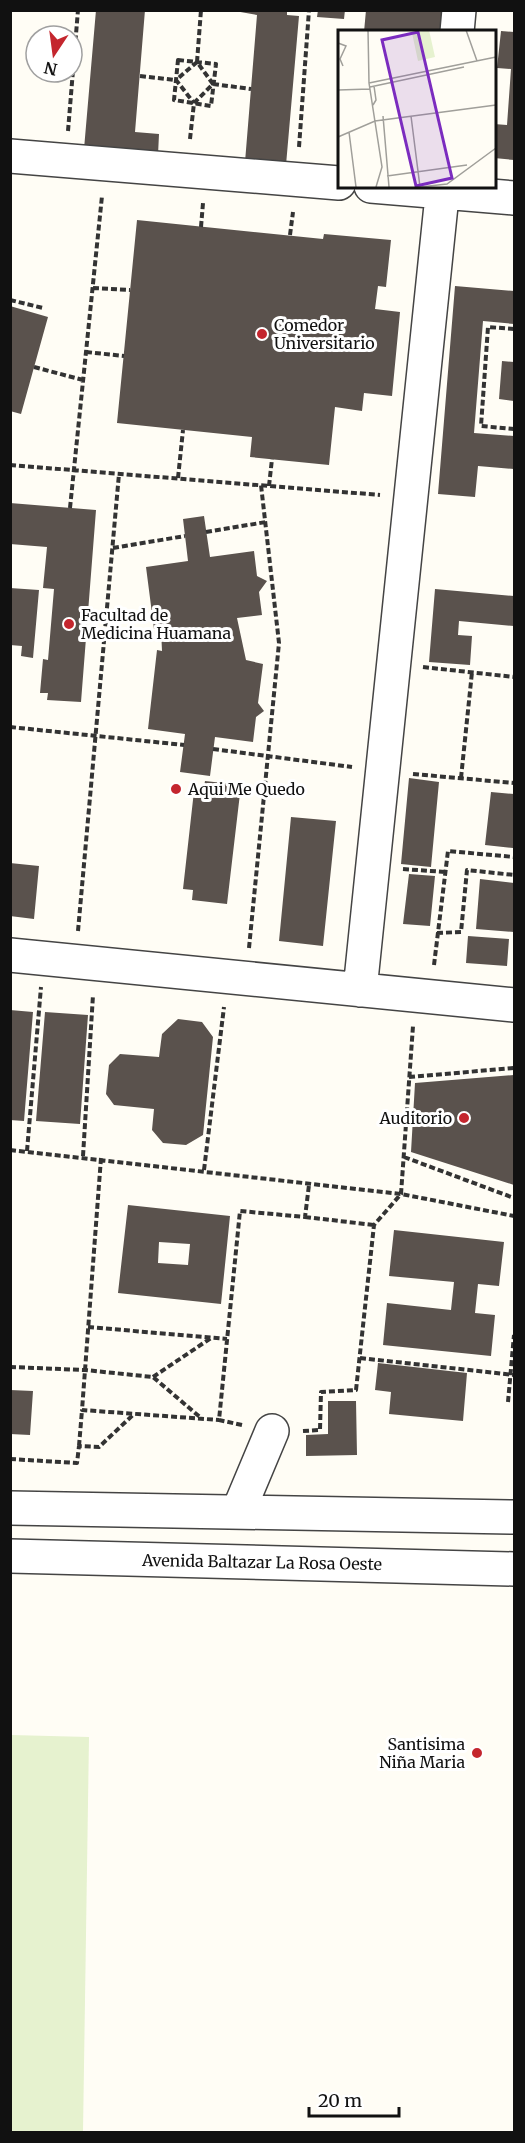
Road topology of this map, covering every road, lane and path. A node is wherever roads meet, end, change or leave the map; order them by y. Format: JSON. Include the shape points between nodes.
{"nodes":[{"id":1,"x":78,"y":10,"type":"edge"},
{"id":2,"x":201,"y":10,"type":"edge"},
{"id":3,"x":309,"y":10,"type":"edge"},
{"id":4,"x":459,"y":10,"type":"edge"},
{"id":5,"x":457,"y":30,"type":"edge"},
{"id":6,"x":197,"y":62,"type":"junction"},
{"id":7,"x":140,"y":76,"type":"dead end"},
{"id":8,"x":176,"y":80,"type":"junction"},
{"id":9,"x":213,"y":84,"type":"junction"},
{"id":10,"x":251,"y":89,"type":"dead end"},
{"id":11,"x":194,"y":103,"type":"junction"},
{"id":12,"x":190,"y":149,"type":"dead end"},
{"id":13,"x":10,"y":156,"type":"edge"},
{"id":14,"x":66,"y":161,"type":"junction"},
{"id":15,"x":106,"y":164,"type":"junction"},
{"id":16,"x":297,"y":180,"type":"junction"},
{"id":17,"x":338,"y":183,"type":"edge"},
{"id":18,"x":419,"y":188,"type":"edge"},
{"id":19,"x":443,"y":189,"type":"edge"},
{"id":20,"x":514,"y":198,"type":"edge"},
{"id":21,"x":290,"y":236,"type":"dead end"},
{"id":22,"x":93,"y":288,"type":"junction"},
{"id":23,"x":130,"y":290,"type":"dead end"},
{"id":24,"x":10,"y":300,"type":"edge"},
{"id":25,"x":43,"y":308,"type":"dead end"},
{"id":26,"x":514,"y":329,"type":"edge"},
{"id":27,"x":86,"y":352,"type":"junction"},
{"id":28,"x":124,"y":356,"type":"dead end"},
{"id":29,"x":34,"y":367,"type":"dead end"},
{"id":30,"x":83,"y":380,"type":"junction"},
{"id":31,"x":514,"y":429,"type":"edge"},
{"id":32,"x":183,"y":430,"type":"dead end"},
{"id":33,"x":272,"y":459,"type":"dead end"},
{"id":34,"x":10,"y":465,"type":"edge"},
{"id":35,"x":74,"y":470,"type":"junction"},
{"id":36,"x":119,"y":474,"type":"junction"},
{"id":37,"x":178,"y":478,"type":"junction"},
{"id":38,"x":261,"y":485,"type":"junction"},
{"id":39,"x":269,"y":486,"type":"junction"},
{"id":40,"x":411,"y":497,"type":"junction"},
{"id":41,"x":70,"y":508,"type":"dead end"},
{"id":42,"x":266,"y":522,"type":"junction"},
{"id":43,"x":206,"y":532,"type":"dead end"},
{"id":44,"x":185,"y":536,"type":"dead end"},
{"id":45,"x":112,"y":548,"type":"junction"},
{"id":46,"x":393,"y":663,"type":"junction"},
{"id":47,"x":472,"y":672,"type":"junction"},
{"id":48,"x":514,"y":677,"type":"edge"},
{"id":49,"x":10,"y":727,"type":"edge"},
{"id":50,"x":96,"y":734,"type":"junction"},
{"id":51,"x":184,"y":745,"type":"dead end"},
{"id":52,"x":461,"y":778,"type":"dead end"},
{"id":53,"x":514,"y":857,"type":"edge"},
{"id":54,"x":373,"y":867,"type":"junction"},
{"id":55,"x":445,"y":872,"type":"junction"},
{"id":56,"x":514,"y":875,"type":"edge"},
{"id":57,"x":10,"y":955,"type":"edge"},
{"id":58,"x":43,"y":958,"type":"junction"},
{"id":59,"x":85,"y":962,"type":"junction"},
{"id":60,"x":237,"y":977,"type":"junction"},
{"id":61,"x":360,"y":990,"type":"junction"},
{"id":62,"x":415,"y":995,"type":"junction"},
{"id":63,"x":514,"y":1005,"type":"edge"},
{"id":64,"x":514,"y":1068,"type":"edge"},
{"id":65,"x":409,"y":1077,"type":"junction"},
{"id":66,"x":10,"y":1150,"type":"edge"},
{"id":67,"x":27,"y":1151,"type":"junction"},
{"id":68,"x":83,"y":1156,"type":"junction"},
{"id":69,"x":404,"y":1157,"type":"junction"},
{"id":70,"x":102,"y":1158,"type":"junction"},
{"id":71,"x":204,"y":1170,"type":"junction"},
{"id":72,"x":309,"y":1185,"type":"junction"},
{"id":73,"x":400,"y":1194,"type":"junction"},
{"id":74,"x":514,"y":1198,"type":"edge"},
{"id":75,"x":514,"y":1216,"type":"edge"},
{"id":76,"x":305,"y":1217,"type":"junction"},
{"id":77,"x":374,"y":1225,"type":"junction"},
{"id":78,"x":88,"y":1327,"type":"junction"},
{"id":79,"x":514,"y":1335,"type":"edge"},
{"id":80,"x":212,"y":1338,"type":"junction"},
{"id":81,"x":227,"y":1340,"type":"junction"},
{"id":82,"x":360,"y":1358,"type":"junction"},
{"id":83,"x":10,"y":1367,"type":"edge"},
{"id":84,"x":85,"y":1370,"type":"junction"},
{"id":85,"x":513,"y":1374,"type":"edge"},
{"id":86,"x":153,"y":1377,"type":"junction"},
{"id":87,"x":508,"y":1402,"type":"dead end"},
{"id":88,"x":82,"y":1410,"type":"junction"},
{"id":89,"x":134,"y":1414,"type":"junction"},
{"id":90,"x":201,"y":1419,"type":"junction"},
{"id":91,"x":219,"y":1420,"type":"junction"},
{"id":92,"x":272,"y":1431,"type":"junction"},
{"id":93,"x":79,"y":1446,"type":"junction"},
{"id":94,"x":10,"y":1459,"type":"edge"},
{"id":95,"x":10,"y":1508,"type":"edge"},
{"id":96,"x":238,"y":1512,"type":"junction"},
{"id":97,"x":514,"y":1517,"type":"edge"},
{"id":98,"x":10,"y":1556,"type":"edge"},
{"id":99,"x":514,"y":1569,"type":"edge"}],
"edges":[{"from":1,"to":14,"type":"path"},
{"from":2,"to":6,"type":"path"},
{"from":3,"to":16,"type":"path"},
{"from":4,"to":5,"type":"street"},
{"from":6,"to":8,"type":"path"},
{"from":6,"to":8,"type":"path","via":[[178,60]]},
{"from":6,"to":9,"type":"path"},
{"from":6,"to":9,"type":"path","via":[[216,64]]},
{"from":7,"to":8,"type":"path"},
{"from":8,"to":11,"type":"path"},
{"from":8,"to":11,"type":"path","via":[[174,100]]},
{"from":9,"to":10,"type":"path"},
{"from":9,"to":11,"type":"path"},
{"from":9,"to":11,"type":"path","via":[[211,106]]},
{"from":11,"to":12,"type":"path"},
{"from":13,"to":14,"type":"street"},
{"from":14,"to":15,"type":"street"},
{"from":15,"to":16,"type":"street"},
{"from":15,"to":22,"type":"path"},
{"from":16,"to":17,"type":"street"},
{"from":16,"to":21,"type":"path"},
{"from":18,"to":19,"type":"street"},
{"from":19,"to":20,"type":"street"},
{"from":19,"to":40,"type":"street"},
{"from":22,"to":23,"type":"path"},
{"from":22,"to":27,"type":"path"},
{"from":24,"to":25,"type":"path"},
{"from":26,"to":31,"type":"path","via":[[488,327],[481,426]]},
{"from":27,"to":28,"type":"path"},
{"from":27,"to":30,"type":"path"},
{"from":29,"to":30,"type":"path"},
{"from":30,"to":35,"type":"path"},
{"from":32,"to":37,"type":"path"},
{"from":33,"to":39,"type":"path"},
{"from":34,"to":35,"type":"path"},
{"from":35,"to":36,"type":"path"},
{"from":35,"to":41,"type":"path"},
{"from":36,"to":37,"type":"path"},
{"from":36,"to":45,"type":"path"},
{"from":37,"to":38,"type":"path"},
{"from":38,"to":39,"type":"path"},
{"from":38,"to":42,"type":"path"},
{"from":39,"to":40,"type":"path"},
{"from":40,"to":46,"type":"street"},
{"from":42,"to":43,"type":"path"},
{"from":42,"to":60,"type":"path","via":[[279,643]]},
{"from":44,"to":45,"type":"path"},
{"from":45,"to":50,"type":"path"},
{"from":46,"to":47,"type":"path"},
{"from":46,"to":54,"type":"street"},
{"from":47,"to":48,"type":"path"},
{"from":47,"to":52,"type":"path"},
{"from":49,"to":50,"type":"path"},
{"from":50,"to":51,"type":"path"},
{"from":50,"to":59,"type":"path"},
{"from":53,"to":55,"type":"path","via":[[447,851]]},
{"from":54,"to":55,"type":"path"},
{"from":54,"to":61,"type":"street"},
{"from":55,"to":56,"type":"path","via":[[437,933],[461,932],[467,870]]},
{"from":57,"to":58,"type":"street"},
{"from":58,"to":59,"type":"street"},
{"from":58,"to":67,"type":"path"},
{"from":59,"to":60,"type":"street"},
{"from":59,"to":68,"type":"path"},
{"from":60,"to":61,"type":"street"},
{"from":60,"to":71,"type":"path"},
{"from":61,"to":62,"type":"street"},
{"from":62,"to":63,"type":"street"},
{"from":62,"to":65,"type":"path"},
{"from":64,"to":65,"type":"path"},
{"from":65,"to":69,"type":"path"},
{"from":66,"to":67,"type":"path"},
{"from":67,"to":68,"type":"path"},
{"from":68,"to":70,"type":"path"},
{"from":69,"to":73,"type":"path"},
{"from":69,"to":74,"type":"path"},
{"from":70,"to":71,"type":"path"},
{"from":70,"to":78,"type":"path"},
{"from":71,"to":72,"type":"path"},
{"from":72,"to":73,"type":"path"},
{"from":72,"to":76,"type":"path"},
{"from":73,"to":75,"type":"path"},
{"from":73,"to":77,"type":"path"},
{"from":76,"to":77,"type":"path"},
{"from":76,"to":81,"type":"path","via":[[240,1211]]},
{"from":77,"to":82,"type":"path"},
{"from":78,"to":80,"type":"path"},
{"from":78,"to":84,"type":"path"},
{"from":79,"to":85,"type":"path"},
{"from":80,"to":81,"type":"path"},
{"from":80,"to":86,"type":"path"},
{"from":81,"to":91,"type":"path"},
{"from":82,"to":85,"type":"path"},
{"from":82,"to":92,"type":"path","via":[[356,1390],[321,1392],[320,1430]]},
{"from":83,"to":84,"type":"path"},
{"from":84,"to":86,"type":"path"},
{"from":84,"to":88,"type":"path"},
{"from":85,"to":87,"type":"path"},
{"from":86,"to":90,"type":"path"},
{"from":88,"to":89,"type":"path"},
{"from":88,"to":93,"type":"path"},
{"from":89,"to":90,"type":"path"},
{"from":89,"to":93,"type":"path","via":[[99,1447]]},
{"from":90,"to":91,"type":"path"},
{"from":91,"to":92,"type":"path"},
{"from":92,"to":96,"type":"street"},
{"from":93,"to":94,"type":"path","via":[[77,1463]]},
{"from":95,"to":96,"type":"street"},
{"from":96,"to":97,"type":"street"},
{"from":98,"to":99,"type":"street","name":"Avenida Baltazar La Rosa Oeste"}]}
